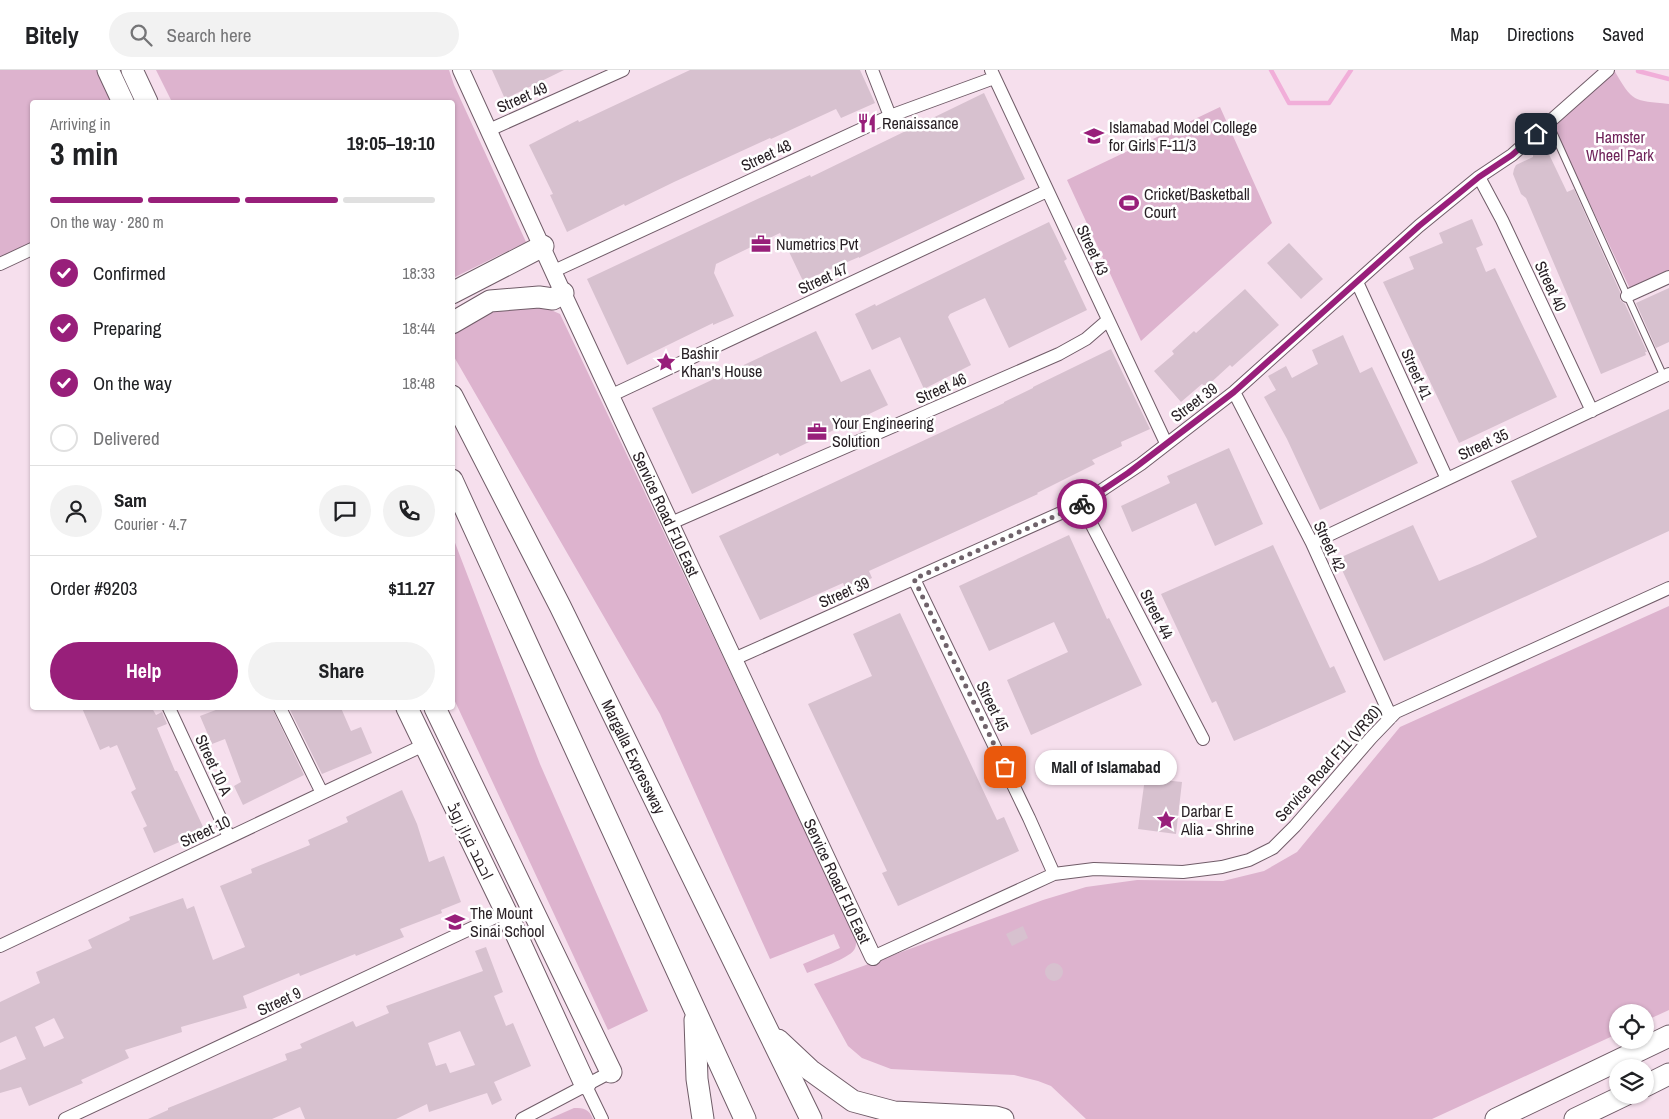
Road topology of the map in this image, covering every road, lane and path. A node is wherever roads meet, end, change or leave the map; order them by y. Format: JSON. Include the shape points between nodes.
{"nodes":[{"id":1,"x":108,"y":70,"type":"edge"},
{"id":2,"x":132,"y":70,"type":"edge"},
{"id":3,"x":461,"y":70,"type":"edge"},
{"id":4,"x":623,"y":70,"type":"edge"},
{"id":5,"x":872,"y":70,"type":"edge"},
{"id":6,"x":1608,"y":70,"type":"edge"},
{"id":7,"x":993,"y":74,"type":"edge"},
{"id":8,"x":122,"y":100,"type":"edge"},
{"id":9,"x":146,"y":100,"type":"edge"},
{"id":10,"x":890,"y":116,"type":"junction"},
{"id":11,"x":1549,"y":123,"type":"junction"},
{"id":12,"x":489,"y":130,"type":"junction"},
{"id":13,"x":1479,"y":177,"type":"junction"},
{"id":14,"x":1048,"y":191,"type":"junction"},
{"id":15,"x":542,"y":246,"type":"junction"},
{"id":16,"x":30,"y":251,"type":"edge"},
{"id":17,"x":0,"y":264,"type":"edge"},
{"id":18,"x":554,"y":271,"type":"junction"},
{"id":19,"x":1669,"y":277,"type":"edge"},
{"id":20,"x":1357,"y":282,"type":"junction"},
{"id":21,"x":455,"y":291,"type":"edge"},
{"id":22,"x":564,"y":293,"type":"junction"},
{"id":23,"x":1627,"y":296,"type":"junction"},
{"id":24,"x":1108,"y":320,"type":"junction"},
{"id":25,"x":455,"y":321,"type":"edge"},
{"id":26,"x":1667,"y":376,"type":"edge"},
{"id":27,"x":1234,"y":392,"type":"junction"},
{"id":28,"x":612,"y":394,"type":"junction"},
{"id":29,"x":455,"y":402,"type":"edge"},
{"id":30,"x":1592,"y":411,"type":"junction"},
{"id":31,"x":1166,"y":443,"type":"junction"},
{"id":32,"x":1447,"y":479,"type":"junction"},
{"id":33,"x":455,"y":487,"type":"edge"},
{"id":34,"x":1081,"y":504,"type":"junction"},
{"id":35,"x":672,"y":523,"type":"junction"},
{"id":36,"x":1312,"y":543,"type":"junction"},
{"id":37,"x":914,"y":579,"type":"junction"},
{"id":38,"x":1669,"y":588,"type":"edge"},
{"id":39,"x":734,"y":659,"type":"junction"},
{"id":40,"x":170,"y":710,"type":"edge"},
{"id":41,"x":281,"y":710,"type":"edge"},
{"id":42,"x":408,"y":710,"type":"edge"},
{"id":43,"x":436,"y":710,"type":"edge"},
{"id":44,"x":1390,"y":718,"type":"junction"},
{"id":45,"x":1204,"y":740,"type":"dead end"},
{"id":46,"x":424,"y":745,"type":"junction"},
{"id":47,"x":322,"y":793,"type":"junction"},
{"id":48,"x":229,"y":837,"type":"junction"},
{"id":49,"x":1054,"y":874,"type":"junction"},
{"id":50,"x":506,"y":912,"type":"junction"},
{"id":51,"x":0,"y":946,"type":"edge"},
{"id":52,"x":873,"y":957,"type":"joint"},
{"id":53,"x":694,"y":1009,"type":"junction"},
{"id":54,"x":767,"y":1030,"type":"junction"},
{"id":55,"x":1669,"y":1036,"type":"edge"},
{"id":56,"x":1605,"y":1067,"type":"junction"},
{"id":57,"x":611,"y":1072,"type":"joint"},
{"id":58,"x":1609,"y":1074,"type":"edge"},
{"id":59,"x":1669,"y":1074,"type":"edge"},
{"id":60,"x":1654,"y":1082,"type":"edge"},
{"id":61,"x":585,"y":1084,"type":"junction"},
{"id":62,"x":1609,"y":1101,"type":"edge"},
{"id":63,"x":65,"y":1119,"type":"edge"},
{"id":64,"x":522,"y":1119,"type":"edge"},
{"id":65,"x":602,"y":1119,"type":"edge"},
{"id":66,"x":704,"y":1119,"type":"edge"},
{"id":67,"x":745,"y":1119,"type":"edge"},
{"id":68,"x":811,"y":1119,"type":"edge"},
{"id":69,"x":1003,"y":1119,"type":"edge"},
{"id":70,"x":1496,"y":1119,"type":"edge"},
{"id":71,"x":1575,"y":1119,"type":"edge"}],
"edges":[{"from":1,"to":8,"type":"main road"},
{"from":2,"to":9,"type":"main road"},
{"from":3,"to":12,"type":"street","name":"Service Road F10 East"},
{"from":4,"to":12,"type":"street","name":"Street 49"},
{"from":5,"to":10,"type":"street"},
{"from":6,"to":11,"type":"street","name":"Street 39"},
{"from":7,"to":10,"type":"street","name":"Street 48"},
{"from":7,"to":14,"type":"street","name":"Street 43"},
{"from":10,"to":18,"type":"street","name":"Street 48"},
{"from":11,"to":13,"type":"street","name":"Street 39","via":[[1512,155]]},
{"from":11,"to":23,"type":"lane"},
{"from":12,"to":15,"type":"street","name":"Service Road F10 East"},
{"from":13,"to":20,"type":"street","name":"Street 39"},
{"from":13,"to":30,"type":"street","name":"Street 40"},
{"from":14,"to":24,"type":"street","name":"Street 43"},
{"from":14,"to":28,"type":"street","name":"Street 47"},
{"from":15,"to":18,"type":"street","name":"Service Road F10 East"},
{"from":15,"to":21,"type":"main road"},
{"from":16,"to":17,"type":"street"},
{"from":18,"to":22,"type":"street","name":"Service Road F10 East"},
{"from":19,"to":23,"type":"street"},
{"from":20,"to":27,"type":"street","name":"Street 39"},
{"from":20,"to":32,"type":"street","name":"Street 41"},
{"from":22,"to":25,"type":"main road","via":[[552,299],[490,300]]},
{"from":22,"to":28,"type":"street","name":"Service Road F10 East"},
{"from":23,"to":26,"type":"lane"},
{"from":24,"to":31,"type":"street","name":"Street 43"},
{"from":24,"to":35,"type":"street","name":"Street 46","via":[[1086,339],[1059,354]]},
{"from":26,"to":30,"type":"street","name":"Street 35"},
{"from":27,"to":31,"type":"street","name":"Street 39"},
{"from":27,"to":36,"type":"street","name":"Street 42"},
{"from":28,"to":35,"type":"street","name":"Service Road F10 East"},
{"from":29,"to":54,"type":"main road","name":"Margalla Expressway","via":[[560,606]]},
{"from":30,"to":32,"type":"street","name":"Street 35"},
{"from":31,"to":34,"type":"street","name":"Street 39","via":[[1116,482]]},
{"from":32,"to":36,"type":"street","name":"Street 35"},
{"from":33,"to":53,"type":"main road"},
{"from":34,"to":37,"type":"street","name":"Street 39"},
{"from":34,"to":45,"type":"street","name":"Street 44"},
{"from":35,"to":39,"type":"street","name":"Service Road F10 East"},
{"from":36,"to":44,"type":"street","name":"Street 42"},
{"from":37,"to":39,"type":"street","name":"Street 39"},
{"from":37,"to":49,"type":"street","name":"Street 45"},
{"from":38,"to":44,"type":"street","name":"Service Road F11 (VR30)","via":[[1396,712]]},
{"from":39,"to":52,"type":"street","name":"Service Road F10 East"},
{"from":40,"to":48,"type":"street","name":"Street 10 A"},
{"from":41,"to":47,"type":"street"},
{"from":42,"to":46,"type":"main road","name":"احمد فراز روڈ"},
{"from":43,"to":57,"type":"main road","name":"احمد فراز روڈ"},
{"from":44,"to":49,"type":"street","name":"Service Road F11 (VR30)","via":[[1295,826],[1273,848],[1250,860],[1183,872],[1094,869]]},
{"from":46,"to":47,"type":"street","name":"Street 10"},
{"from":46,"to":50,"type":"main road","name":"احمد فراز روڈ"},
{"from":47,"to":48,"type":"street","name":"Street 10"},
{"from":48,"to":51,"type":"street","name":"Street 10"},
{"from":49,"to":52,"type":"street","name":"Service Road F11 (VR30)"},
{"from":50,"to":61,"type":"main road","name":"احمد فراز روڈ"},
{"from":50,"to":63,"type":"street","name":"Street 9"},
{"from":53,"to":66,"type":"main road","via":[[697,1079]]},
{"from":53,"to":67,"type":"main road"},
{"from":54,"to":68,"type":"main road","name":"Margalla Expressway"},
{"from":54,"to":69,"type":"main road","via":[[810,1070],[853,1101],[894,1112]]},
{"from":55,"to":56,"type":"main road"},
{"from":56,"to":58,"type":"main road"},
{"from":56,"to":70,"type":"main road"},
{"from":57,"to":61,"type":"street"},
{"from":59,"to":60,"type":"main road"},
{"from":61,"to":64,"type":"street"},
{"from":61,"to":65,"type":"street"},
{"from":62,"to":71,"type":"main road"}]}
